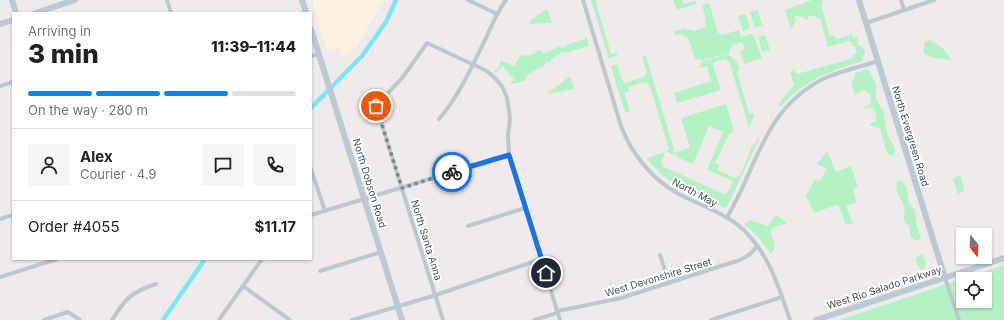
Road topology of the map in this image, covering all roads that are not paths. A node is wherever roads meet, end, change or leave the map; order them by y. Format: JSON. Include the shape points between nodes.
{"nodes":[{"id":1,"x":12,"y":0,"type":"edge"},
{"id":2,"x":167,"y":0,"type":"edge"},
{"id":3,"x":302,"y":0,"type":"edge"},
{"id":4,"x":468,"y":0,"type":"edge"},
{"id":5,"x":506,"y":0,"type":"edge"},
{"id":6,"x":583,"y":0,"type":"edge"},
{"id":7,"x":859,"y":0,"type":"edge"},
{"id":8,"x":901,"y":0,"type":"edge"},
{"id":9,"x":934,"y":0,"type":"edge"},
{"id":10,"x":71,"y":1,"type":"edge"},
{"id":11,"x":904,"y":10,"type":"junction"},
{"id":12,"x":16,"y":12,"type":"edge"},
{"id":13,"x":38,"y":12,"type":"edge"},
{"id":14,"x":171,"y":12,"type":"edge"},
{"id":15,"x":306,"y":12,"type":"edge"},
{"id":16,"x":497,"y":14,"type":"junction"},
{"id":17,"x":12,"y":20,"type":"edge"},
{"id":18,"x":866,"y":22,"type":"junction"},
{"id":19,"x":0,"y":24,"type":"edge"},
{"id":20,"x":312,"y":32,"type":"edge"},
{"id":21,"x":319,"y":54,"type":"junction"},
{"id":22,"x":312,"y":56,"type":"edge"},
{"id":23,"x":878,"y":61,"type":"junction"},
{"id":24,"x":472,"y":65,"type":"junction"},
{"id":25,"x":12,"y":82,"type":"edge"},
{"id":26,"x":0,"y":86,"type":"edge"},
{"id":27,"x":439,"y":119,"type":"dead end"},
{"id":28,"x":509,"y":155,"type":"junction"},
{"id":29,"x":312,"y":172,"type":"edge"},
{"id":30,"x":402,"y":188,"type":"junction"},
{"id":31,"x":364,"y":198,"type":"junction"},
{"id":32,"x":525,"y":208,"type":"junction"},
{"id":33,"x":325,"y":211,"type":"junction"},
{"id":34,"x":12,"y":215,"type":"edge"},
{"id":35,"x":312,"y":215,"type":"edge"},
{"id":36,"x":727,"y":218,"type":"junction"},
{"id":37,"x":0,"y":219,"type":"edge"},
{"id":38,"x":468,"y":226,"type":"dead end"},
{"id":39,"x":758,"y":246,"type":"junction"},
{"id":40,"x":381,"y":252,"type":"junction"},
{"id":41,"x":660,"y":255,"type":"dead end"},
{"id":42,"x":1004,"y":258,"type":"edge"},
{"id":43,"x":542,"y":259,"type":"junction"},
{"id":44,"x":54,"y":260,"type":"edge"},
{"id":45,"x":261,"y":260,"type":"edge"},
{"id":46,"x":320,"y":271,"type":"dead end"},
{"id":47,"x":0,"y":277,"type":"edge"},
{"id":48,"x":945,"y":278,"type":"junction"},
{"id":49,"x":670,"y":283,"type":"junction"},
{"id":50,"x":156,"y":284,"type":"dead end"},
{"id":51,"x":243,"y":286,"type":"junction"},
{"id":52,"x":436,"y":295,"type":"junction"},
{"id":53,"x":782,"y":297,"type":"junction"},
{"id":54,"x":398,"y":306,"type":"junction"},
{"id":55,"x":558,"y":311,"type":"junction"},
{"id":56,"x":44,"y":320,"type":"edge"},
{"id":57,"x":80,"y":320,"type":"edge"},
{"id":58,"x":112,"y":320,"type":"edge"},
{"id":59,"x":219,"y":320,"type":"edge"},
{"id":60,"x":290,"y":320,"type":"edge"},
{"id":61,"x":352,"y":320,"type":"edge"},
{"id":62,"x":402,"y":320,"type":"edge"},
{"id":63,"x":443,"y":320,"type":"edge"},
{"id":64,"x":534,"y":320,"type":"edge"},
{"id":65,"x":560,"y":320,"type":"edge"},
{"id":66,"x":711,"y":320,"type":"edge"},
{"id":67,"x":790,"y":320,"type":"edge"},
{"id":68,"x":816,"y":320,"type":"edge"},
{"id":69,"x":959,"y":320,"type":"edge"}],
"edges":[{"from":1,"to":12,"type":"main road"},
{"from":2,"to":14,"type":"street"},
{"from":3,"to":15,"type":"main road"},
{"from":4,"to":16,"type":"street"},
{"from":5,"to":16,"type":"street"},
{"from":6,"to":36,"type":"street","name":"North May","via":[[621,126],[630,146],[663,183]]},
{"from":7,"to":18,"type":"main road","name":"North Evergreen Road"},
{"from":8,"to":11,"type":"street"},
{"from":9,"to":11,"type":"street"},
{"from":10,"to":13,"type":"main road"},
{"from":11,"to":18,"type":"street"},
{"from":16,"to":24,"type":"street"},
{"from":17,"to":19,"type":"main road"},
{"from":18,"to":23,"type":"main road","name":"North Evergreen Road"},
{"from":20,"to":21,"type":"main road","name":"North Dobson Road"},
{"from":21,"to":22,"type":"street"},
{"from":21,"to":31,"type":"main road","name":"North Dobson Road"},
{"from":23,"to":36,"type":"street","via":[[823,79],[794,98],[764,139]]},
{"from":23,"to":48,"type":"main road","name":"North Evergreen Road"},
{"from":24,"to":27,"type":"street"},
{"from":24,"to":28,"type":"street","via":[[487,71],[503,88],[510,118]]},
{"from":24,"to":30,"type":"street","name":"North Santa Anna","via":[[426,43],[403,77],[376,106]]},
{"from":25,"to":26,"type":"street"},
{"from":28,"to":30,"type":"street"},
{"from":28,"to":32,"type":"street"},
{"from":29,"to":33,"type":"street"},
{"from":30,"to":31,"type":"street"},
{"from":30,"to":52,"type":"street","name":"North Santa Anna"},
{"from":31,"to":33,"type":"street"},
{"from":31,"to":40,"type":"main road","name":"North Dobson Road"},
{"from":32,"to":38,"type":"street"},
{"from":32,"to":43,"type":"street"},
{"from":33,"to":35,"type":"street"},
{"from":34,"to":37,"type":"street"},
{"from":36,"to":39,"type":"street","name":"North May","via":[[738,225]]},
{"from":39,"to":49,"type":"street","name":"West Devonshire Street","via":[[740,260]]},
{"from":39,"to":53,"type":"street","name":"North May","via":[[774,273]]},
{"from":40,"to":46,"type":"street"},
{"from":40,"to":54,"type":"main road","name":"North Dobson Road"},
{"from":41,"to":49,"type":"street"},
{"from":42,"to":48,"type":"main road","name":"West Rio Salado Parkway"},
{"from":43,"to":52,"type":"street"},
{"from":43,"to":55,"type":"street"},
{"from":44,"to":47,"type":"street"},
{"from":45,"to":51,"type":"street"},
{"from":48,"to":68,"type":"main road","name":"West Rio Salado Parkway"},
{"from":48,"to":69,"type":"street"},
{"from":49,"to":55,"type":"street","name":"West Devonshire Street","via":[[621,298]]},
{"from":50,"to":58,"type":"street","via":[[135,292]]},
{"from":51,"to":59,"type":"street"},
{"from":51,"to":60,"type":"street"},
{"from":52,"to":54,"type":"street"},
{"from":52,"to":63,"type":"street","name":"North Santa Anna"},
{"from":53,"to":66,"type":"street"},
{"from":53,"to":67,"type":"street","name":"North May"},
{"from":54,"to":61,"type":"street"},
{"from":54,"to":62,"type":"main road","name":"North Dobson Road"},
{"from":55,"to":64,"type":"street","name":"West Devonshire Street"},
{"from":55,"to":65,"type":"street"},
{"from":56,"to":57,"type":"street","via":[[68,312]]}]}
